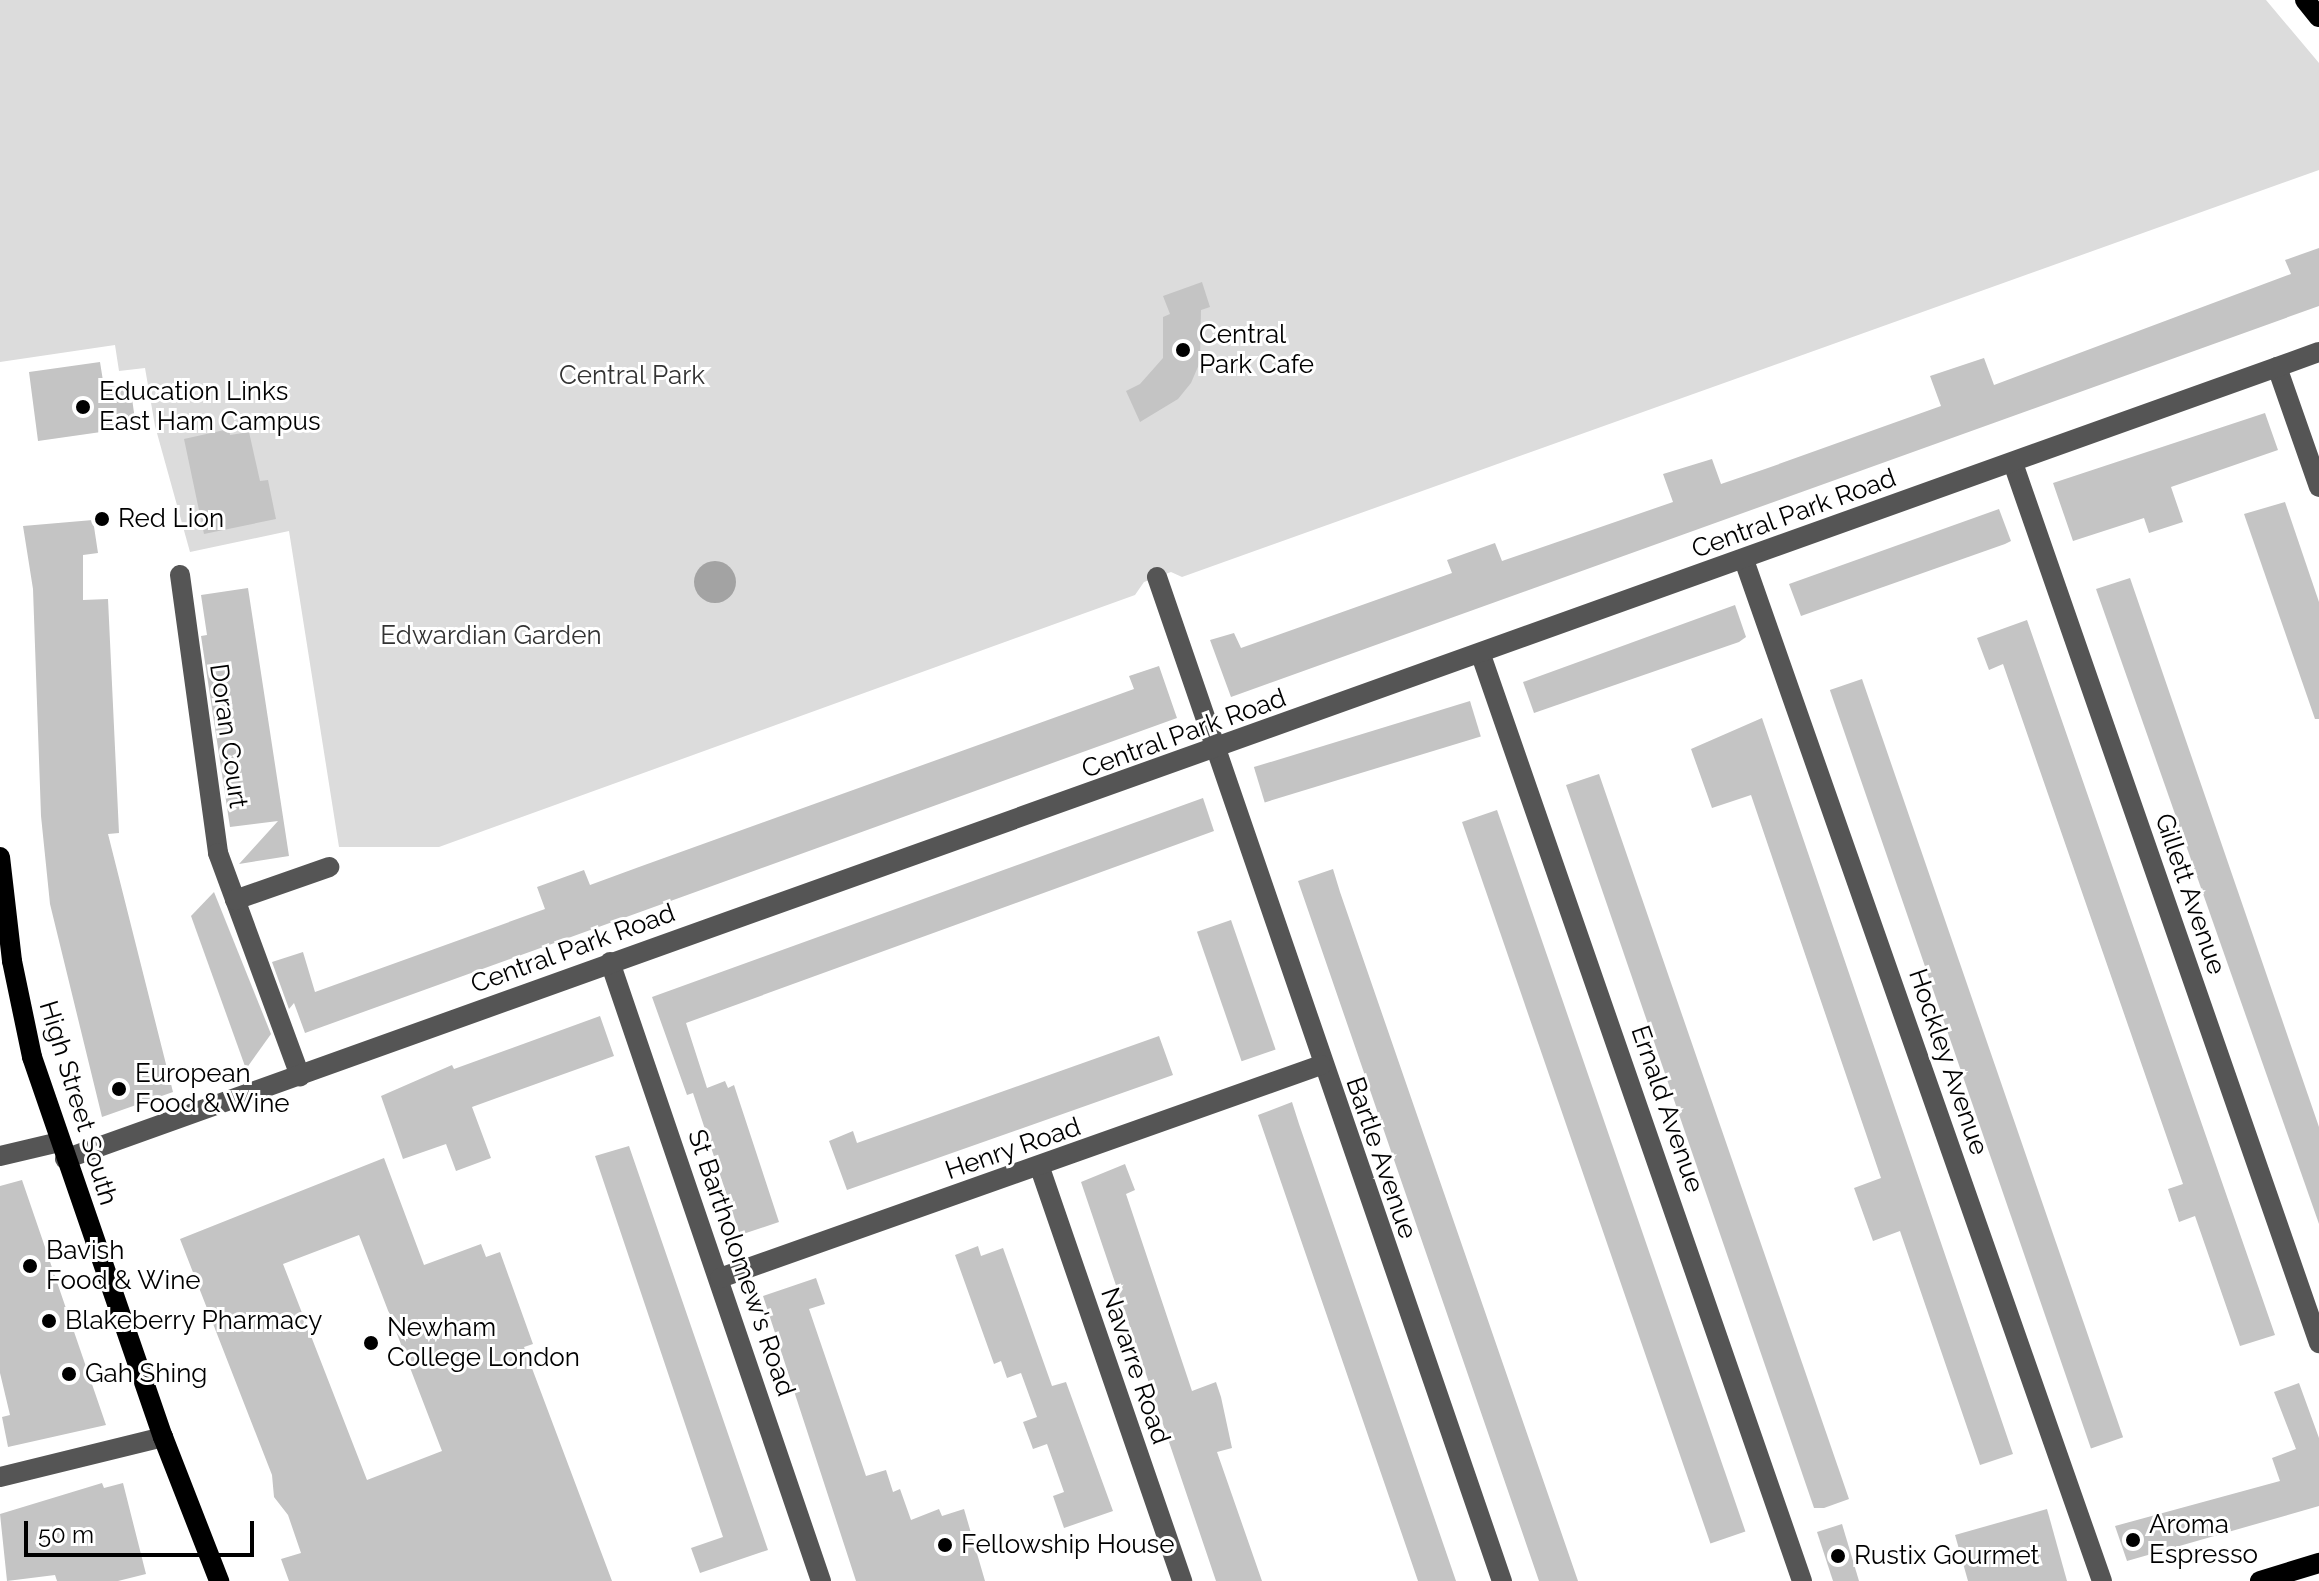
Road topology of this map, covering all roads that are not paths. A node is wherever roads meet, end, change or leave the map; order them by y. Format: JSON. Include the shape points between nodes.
{"nodes":[{"id":1,"x":2305,"y":0,"type":"edge"},
{"id":2,"x":2319,"y":17,"type":"edge"},
{"id":3,"x":2319,"y":352,"type":"edge"},
{"id":4,"x":2277,"y":367,"type":"junction"},
{"id":5,"x":2013,"y":463,"type":"junction"},
{"id":6,"x":2319,"y":487,"type":"edge"},
{"id":7,"x":1744,"y":560,"type":"junction"},
{"id":8,"x":180,"y":575,"type":"dead end"},
{"id":9,"x":1157,"y":577,"type":"dead end"},
{"id":10,"x":1481,"y":655,"type":"junction"},
{"id":11,"x":1216,"y":750,"type":"junction"},
{"id":12,"x":0,"y":857,"type":"edge"},
{"id":13,"x":329,"y":867,"type":"dead end"},
{"id":14,"x":235,"y":900,"type":"junction"},
{"id":15,"x":610,"y":962,"type":"junction"},
{"id":16,"x":1321,"y":1065,"type":"junction"},
{"id":17,"x":300,"y":1076,"type":"junction"},
{"id":18,"x":62,"y":1150,"type":"junction"},
{"id":19,"x":0,"y":1156,"type":"edge"},
{"id":20,"x":1040,"y":1168,"type":"junction"},
{"id":21,"x":720,"y":1278,"type":"junction"},
{"id":22,"x":2319,"y":1343,"type":"edge"},
{"id":23,"x":163,"y":1437,"type":"junction"},
{"id":24,"x":0,"y":1477,"type":"edge"},
{"id":25,"x":2319,"y":1563,"type":"edge"},
{"id":26,"x":219,"y":1581,"type":"edge"},
{"id":27,"x":821,"y":1581,"type":"edge"},
{"id":28,"x":1182,"y":1581,"type":"edge"},
{"id":29,"x":1502,"y":1581,"type":"edge"},
{"id":30,"x":1802,"y":1581,"type":"edge"},
{"id":31,"x":2102,"y":1581,"type":"edge"},
{"id":32,"x":2260,"y":1581,"type":"edge"}],
"edges":[{"from":1,"to":2,"type":"main road"},
{"from":3,"to":4,"type":"street","name":"Central Park Road"},
{"from":4,"to":5,"type":"street","name":"Central Park Road"},
{"from":4,"to":6,"type":"street"},
{"from":5,"to":7,"type":"street","name":"Central Park Road"},
{"from":5,"to":22,"type":"street","name":"Gillett Avenue"},
{"from":7,"to":10,"type":"street","name":"Central Park Road"},
{"from":7,"to":31,"type":"street","name":"Hockley Avenue"},
{"from":8,"to":14,"type":"street","name":"Doran Court","via":[[218,853]]},
{"from":9,"to":11,"type":"street","name":"Bartle Avenue"},
{"from":10,"to":11,"type":"street","name":"Central Park Road"},
{"from":10,"to":30,"type":"street","name":"Ernald Avenue"},
{"from":11,"to":15,"type":"street","name":"Central Park Road"},
{"from":11,"to":16,"type":"street","name":"Bartle Avenue"},
{"from":12,"to":18,"type":"main road","name":"High Street South","via":[[18,989]]},
{"from":13,"to":14,"type":"street"},
{"from":14,"to":17,"type":"street","name":"Doran Court"},
{"from":15,"to":17,"type":"street","name":"Central Park Road"},
{"from":15,"to":21,"type":"street","name":"St Bartholomew's Road"},
{"from":16,"to":20,"type":"street","name":"Henry Road"},
{"from":16,"to":29,"type":"street","name":"Bartle Avenue"},
{"from":17,"to":18,"type":"street","name":"Central Park Road"},
{"from":18,"to":19,"type":"street","name":"Central Park Road"},
{"from":18,"to":23,"type":"main road","name":"High Street South"},
{"from":20,"to":21,"type":"street","name":"Henry Road"},
{"from":20,"to":28,"type":"street","name":"Navarre Road"},
{"from":21,"to":27,"type":"street","name":"St Bartholomew's Road"},
{"from":23,"to":24,"type":"street"},
{"from":23,"to":26,"type":"main road","name":"High Street South"},
{"from":25,"to":32,"type":"main road"}]}
